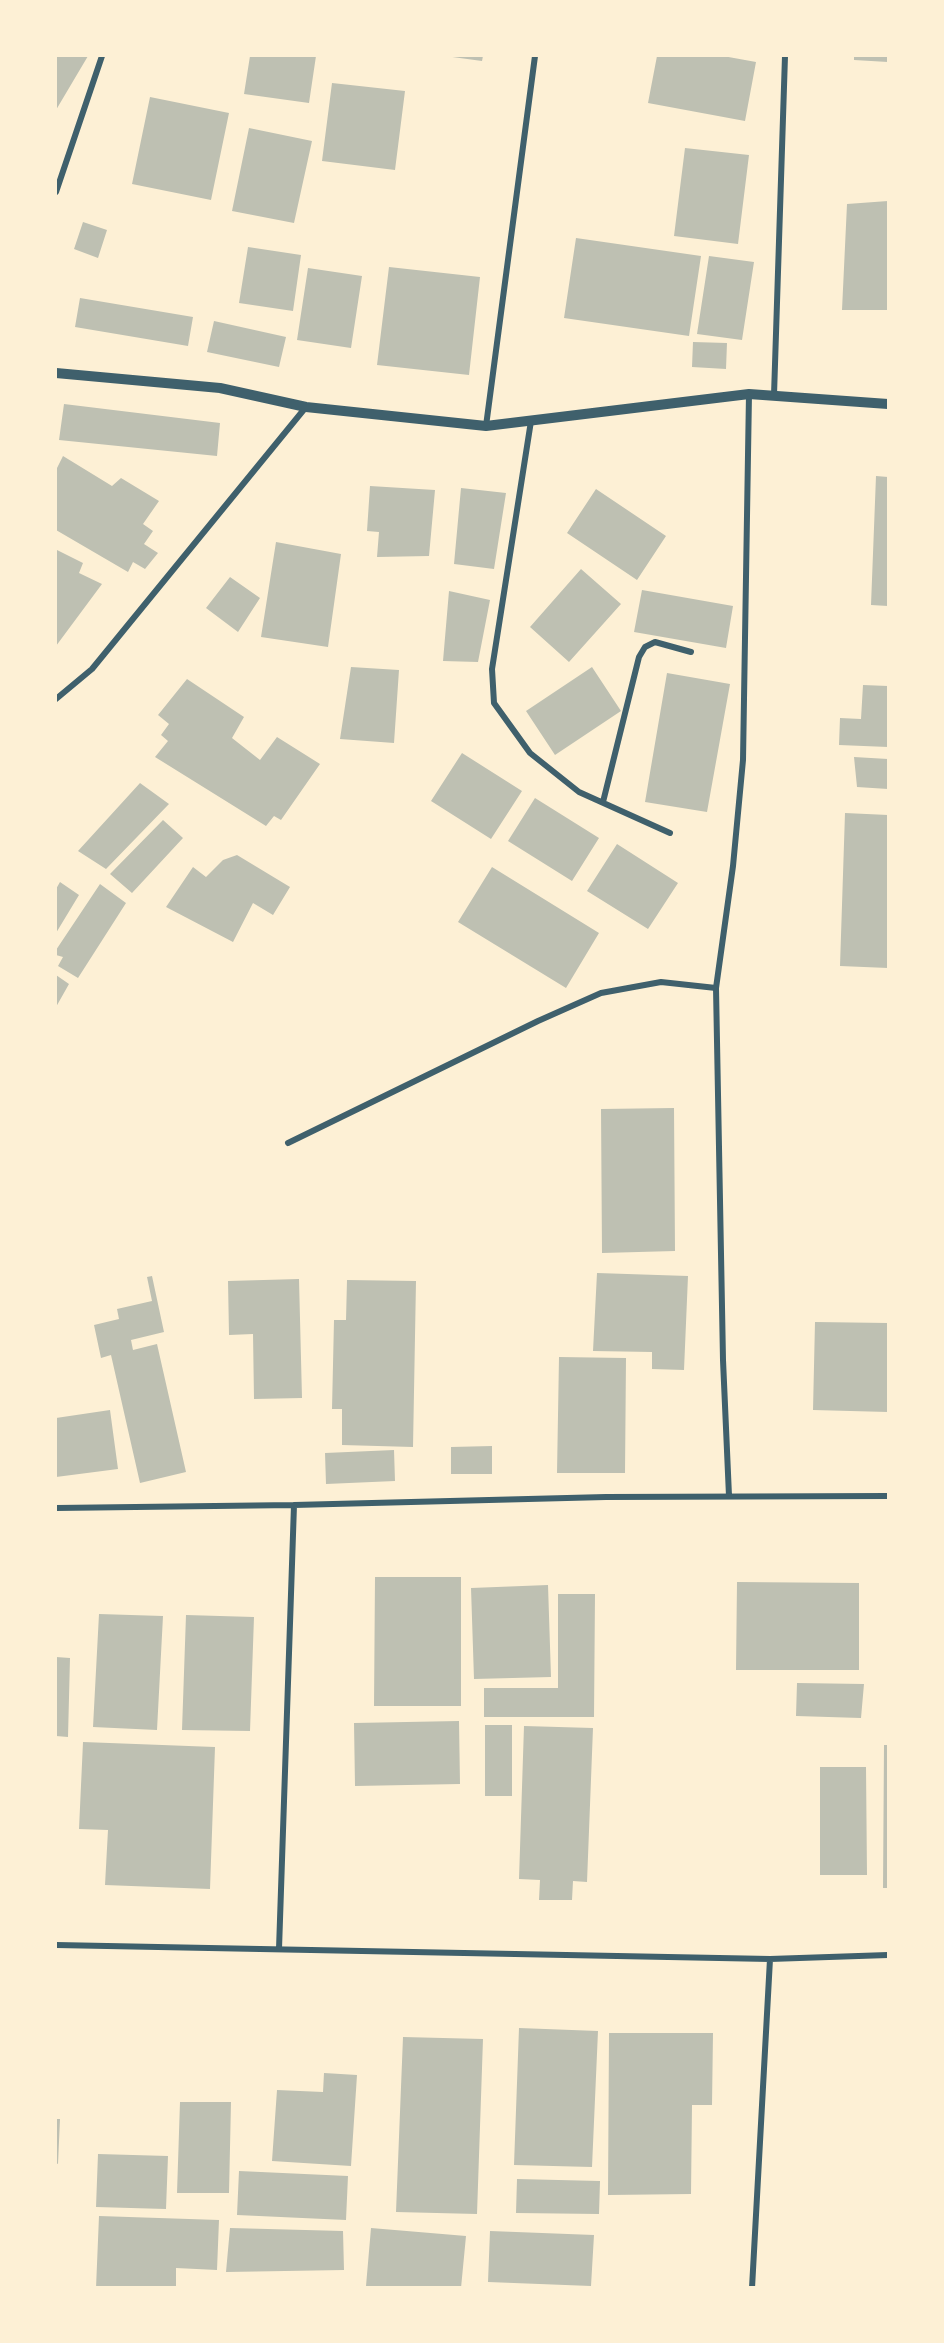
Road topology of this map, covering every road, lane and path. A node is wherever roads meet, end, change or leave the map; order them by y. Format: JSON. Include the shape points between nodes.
{"nodes":[{"id":1,"x":102,"y":56,"type":"edge"},
{"id":2,"x":535,"y":56,"type":"edge"},
{"id":3,"x":785,"y":56,"type":"edge"},
{"id":4,"x":56,"y":192,"type":"edge"},
{"id":5,"x":56,"y":373,"type":"edge"},
{"id":6,"x":749,"y":394,"type":"junction"},
{"id":7,"x":774,"y":395,"type":"junction"},
{"id":8,"x":888,"y":404,"type":"edge"},
{"id":9,"x":306,"y":407,"type":"junction"},
{"id":10,"x":531,"y":421,"type":"junction"},
{"id":11,"x":486,"y":426,"type":"junction"},
{"id":12,"x":691,"y":652,"type":"dead end"},
{"id":13,"x":56,"y":699,"type":"edge"},
{"id":14,"x":603,"y":802,"type":"junction"},
{"id":15,"x":670,"y":833,"type":"dead end"},
{"id":16,"x":716,"y":988,"type":"junction"},
{"id":17,"x":288,"y":1143,"type":"dead end"},
{"id":18,"x":729,"y":1496,"type":"junction"},
{"id":19,"x":888,"y":1496,"type":"edge"},
{"id":20,"x":294,"y":1506,"type":"junction"},
{"id":21,"x":56,"y":1508,"type":"edge"},
{"id":22,"x":56,"y":1945,"type":"edge"},
{"id":23,"x":279,"y":1949,"type":"junction"},
{"id":24,"x":888,"y":1955,"type":"edge"},
{"id":25,"x":770,"y":1959,"type":"junction"},
{"id":26,"x":752,"y":2288,"type":"edge"}],
"edges":[{"from":1,"to":4,"type":"street"},
{"from":2,"to":11,"type":"street"},
{"from":3,"to":7,"type":"street"},
{"from":5,"to":9,"type":"street","via":[[220,388]]},
{"from":6,"to":7,"type":"street"},
{"from":6,"to":10,"type":"street"},
{"from":6,"to":16,"type":"street","via":[[743,760],[734,866]]},
{"from":7,"to":8,"type":"street"},
{"from":9,"to":11,"type":"street"},
{"from":9,"to":13,"type":"street","via":[[92,669]]},
{"from":10,"to":11,"type":"street"},
{"from":10,"to":14,"type":"street","via":[[492,669],[494,703],[530,753],[579,792]]},
{"from":12,"to":14,"type":"street","via":[[655,642],[645,647],[639,657]]},
{"from":14,"to":15,"type":"street"},
{"from":16,"to":17,"type":"street","via":[[661,982],[602,993]]},
{"from":16,"to":18,"type":"street"},
{"from":18,"to":19,"type":"street"},
{"from":18,"to":20,"type":"street"},
{"from":20,"to":21,"type":"street"},
{"from":20,"to":23,"type":"street"},
{"from":22,"to":23,"type":"street"},
{"from":23,"to":25,"type":"street"},
{"from":24,"to":25,"type":"street"},
{"from":25,"to":26,"type":"street"}]}
